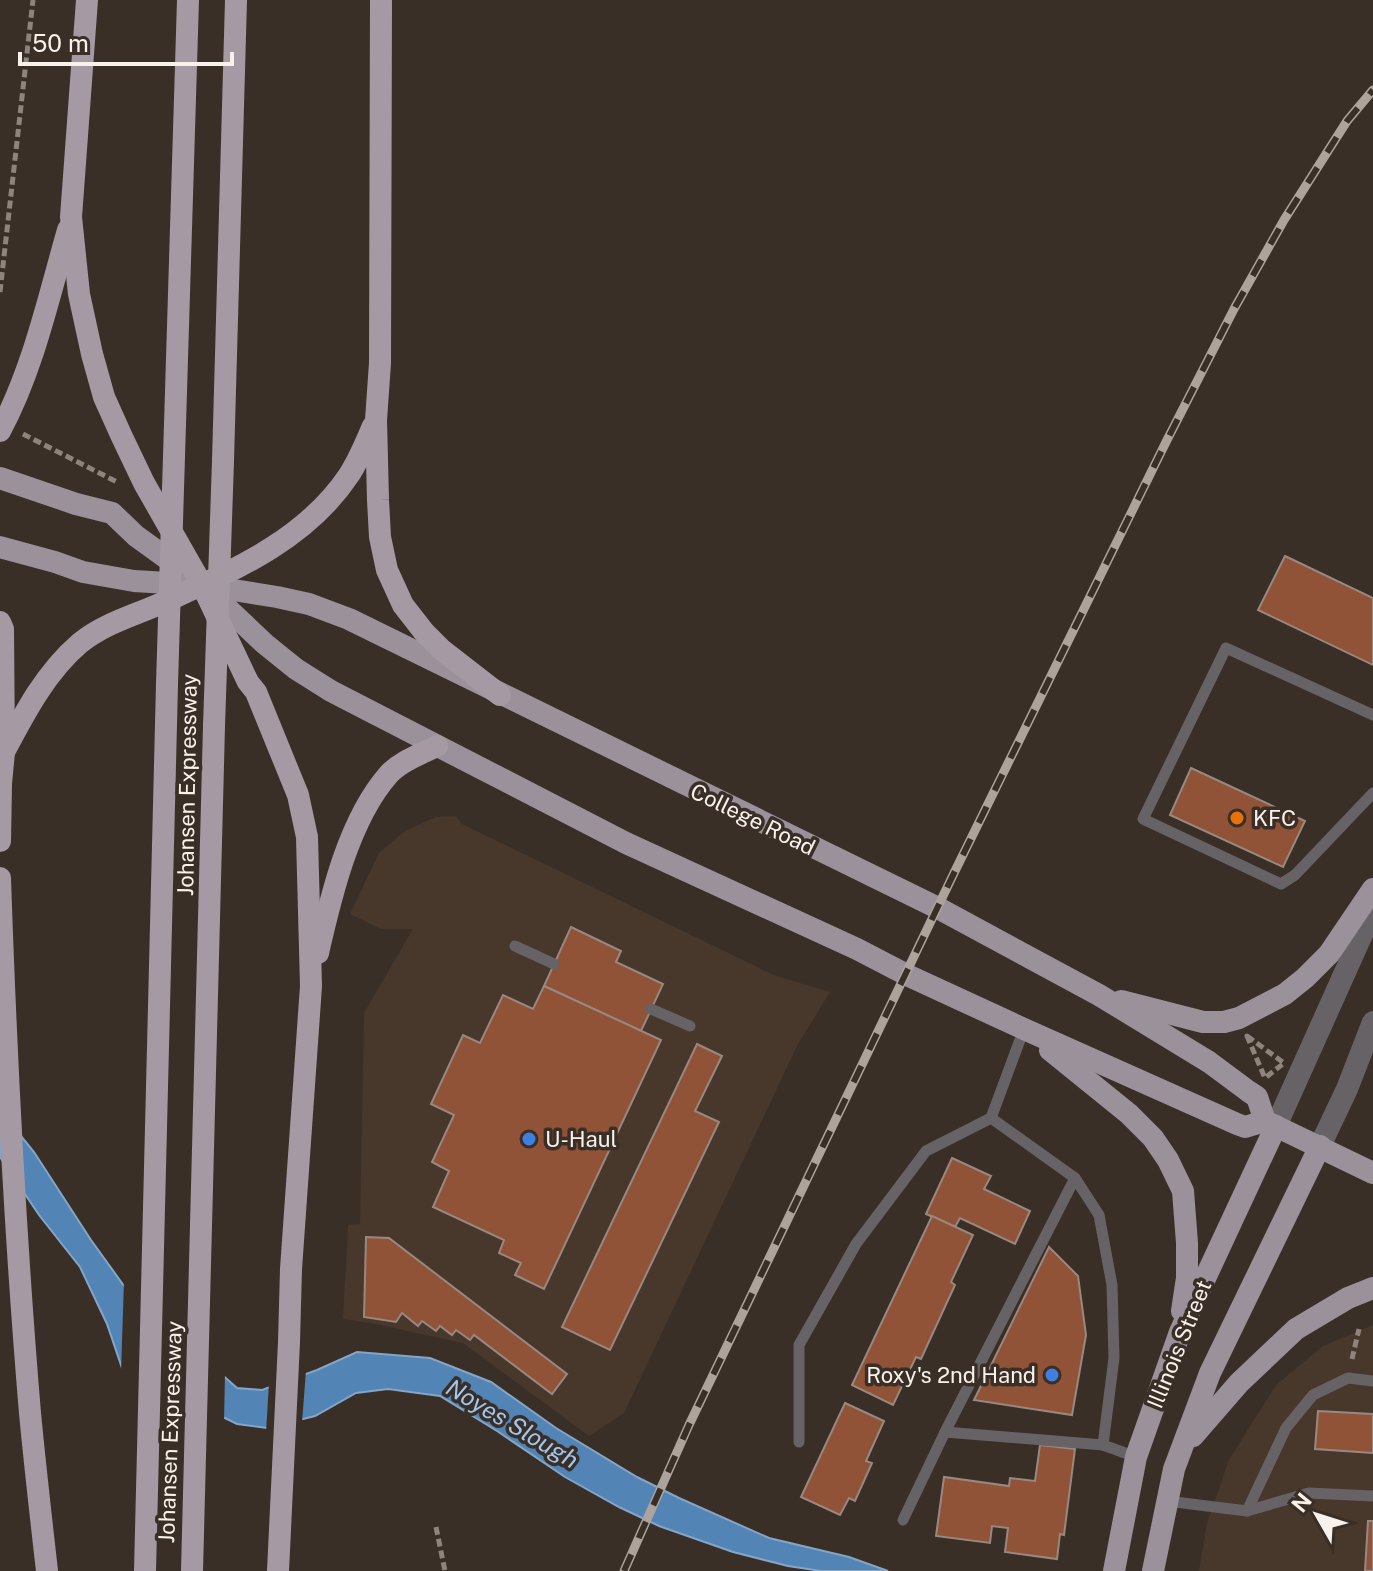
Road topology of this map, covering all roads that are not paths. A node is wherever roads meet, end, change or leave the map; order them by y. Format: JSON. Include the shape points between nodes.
{"nodes":[{"id":1,"x":87,"y":0,"type":"edge"},
{"id":2,"x":188,"y":0,"type":"edge"},
{"id":3,"x":236,"y":0,"type":"edge"},
{"id":4,"x":381,"y":0,"type":"edge"},
{"id":5,"x":71,"y":217,"type":"junction"},
{"id":6,"x":376,"y":420,"type":"junction"},
{"id":7,"x":9,"y":431,"type":"edge"},
{"id":8,"x":0,"y":478,"type":"edge"},
{"id":9,"x":0,"y":547,"type":"edge"},
{"id":10,"x":202,"y":585,"type":"junction"},
{"id":11,"x":0,"y":622,"type":"edge"},
{"id":12,"x":500,"y":695,"type":"junction"},
{"id":13,"x":1373,"y":715,"type":"edge"},
{"id":14,"x":437,"y":746,"type":"junction"},
{"id":15,"x":4,"y":752,"type":"junction"},
{"id":16,"x":1370,"y":797,"type":"edge"},
{"id":17,"x":0,"y":841,"type":"edge"},
{"id":18,"x":0,"y":878,"type":"edge"},
{"id":19,"x":1373,"y":889,"type":"edge"},
{"id":20,"x":1373,"y":910,"type":"edge"},
{"id":21,"x":515,"y":946,"type":"dead end"},
{"id":22,"x":554,"y":964,"type":"dead end"},
{"id":23,"x":311,"y":986,"type":"junction"},
{"id":24,"x":1099,"y":995,"type":"junction"},
{"id":25,"x":651,"y":1009,"type":"dead end"},
{"id":26,"x":1373,"y":1022,"type":"edge"},
{"id":27,"x":690,"y":1026,"type":"dead end"},
{"id":28,"x":1024,"y":1029,"type":"junction"},
{"id":29,"x":991,"y":1118,"type":"junction"},
{"id":30,"x":1271,"y":1124,"type":"junction"},
{"id":31,"x":1320,"y":1146,"type":"junction"},
{"id":32,"x":1373,"y":1173,"type":"edge"},
{"id":33,"x":1075,"y":1178,"type":"junction"},
{"id":34,"x":1373,"y":1288,"type":"edge"},
{"id":35,"x":1180,"y":1332,"type":"junction"},
{"id":36,"x":1373,"y":1381,"type":"edge"},
{"id":37,"x":945,"y":1432,"type":"junction"},
{"id":38,"x":799,"y":1442,"type":"dead end"},
{"id":39,"x":1103,"y":1445,"type":"junction"},
{"id":40,"x":1182,"y":1449,"type":"junction"},
{"id":41,"x":1136,"y":1457,"type":"junction"},
{"id":42,"x":1373,"y":1496,"type":"edge"},
{"id":43,"x":1167,"y":1501,"type":"junction"},
{"id":44,"x":1247,"y":1511,"type":"junction"},
{"id":45,"x":903,"y":1520,"type":"dead end"},
{"id":46,"x":1114,"y":1567,"type":"edge"},
{"id":47,"x":47,"y":1571,"type":"edge"},
{"id":48,"x":145,"y":1571,"type":"edge"},
{"id":49,"x":192,"y":1571,"type":"edge"},
{"id":50,"x":278,"y":1571,"type":"edge"},
{"id":51,"x":1153,"y":1571,"type":"edge"}],
"edges":[{"from":1,"to":5,"type":"highway"},
{"from":2,"to":48,"type":"highway","name":"Johansen Expressway","bridge":true},
{"from":3,"to":49,"type":"highway","name":"Johansen Expressway","bridge":true},
{"from":4,"to":6,"type":"highway"},
{"from":5,"to":7,"type":"highway"},
{"from":5,"to":10,"type":"highway","via":[[79,294],[104,397],[144,483]]},
{"from":6,"to":10,"type":"highway","via":[[351,473],[328,503],[295,534]]},
{"from":6,"to":12,"type":"highway","via":[[380,537],[387,570],[403,605],[424,632]]},
{"from":8,"to":10,"type":"main road","name":"College Road","via":[[112,513]]},
{"from":9,"to":10,"type":"main road","name":"College Road","via":[[83,572]]},
{"from":10,"to":12,"type":"main road","name":"College Road","via":[[309,604]]},
{"from":10,"to":14,"type":"main road","name":"College Road","via":[[296,669]]},
{"from":10,"to":15,"type":"highway","via":[[108,624],[80,644],[27,707]]},
{"from":10,"to":23,"type":"highway","via":[[256,692],[298,795],[307,837]]},
{"from":11,"to":15,"type":"highway"},
{"from":12,"to":24,"type":"main road","name":"College Road","via":[[938,908]]},
{"from":13,"to":16,"type":"lane","via":[[1226,648],[1143,819],[1281,884]]},
{"from":14,"to":23,"type":"highway","via":[[390,773],[369,802],[328,906]]},
{"from":14,"to":28,"type":"main road","name":"College Road","via":[[626,843]]},
{"from":15,"to":17,"type":"highway"},
{"from":18,"to":47,"type":"highway","via":[[18,1244]]},
{"from":19,"to":24,"type":"main road","via":[[1329,954],[1305,978],[1239,1018],[1203,1022]]},
{"from":20,"to":30,"type":"street"},
{"from":21,"to":22,"type":"lane"},
{"from":23,"to":50,"type":"highway","via":[[291,1269]]},
{"from":24,"to":30,"type":"main road","name":"College Road","via":[[1257,1097]]},
{"from":25,"to":27,"type":"lane"},
{"from":26,"to":31,"type":"street"},
{"from":28,"to":29,"type":"lane"},
{"from":28,"to":30,"type":"main road","name":"College Road","via":[[1237,1124]]},
{"from":28,"to":35,"type":"main road","via":[[1129,1114],[1168,1160],[1183,1191],[1187,1243]]},
{"from":29,"to":33,"type":"lane"},
{"from":29,"to":38,"type":"lane","via":[[926,1151],[856,1244],[799,1345]]},
{"from":30,"to":31,"type":"main road","name":"College Road"},
{"from":30,"to":35,"type":"main road","name":"Illinois Street"},
{"from":31,"to":32,"type":"main road","name":"College Road"},
{"from":31,"to":40,"type":"main road","name":"Illinois Street","via":[[1210,1373]]},
{"from":33,"to":37,"type":"lane"},
{"from":33,"to":39,"type":"lane","via":[[1099,1215],[1112,1285],[1114,1358]]},
{"from":34,"to":40,"type":"main road","via":[[1296,1329],[1239,1383]]},
{"from":35,"to":41,"type":"main road","name":"Illinois Street"},
{"from":36,"to":44,"type":"lane","via":[[1348,1378],[1313,1395],[1286,1428]]},
{"from":37,"to":39,"type":"lane"},
{"from":37,"to":45,"type":"lane"},
{"from":39,"to":41,"type":"lane"},
{"from":40,"to":43,"type":"main road","name":"Illinois Street"},
{"from":41,"to":46,"type":"main road","name":"Illinois Street"},
{"from":42,"to":44,"type":"lane","via":[[1309,1493]]},
{"from":43,"to":44,"type":"lane"},
{"from":43,"to":51,"type":"main road","name":"Illinois Street"}]}
